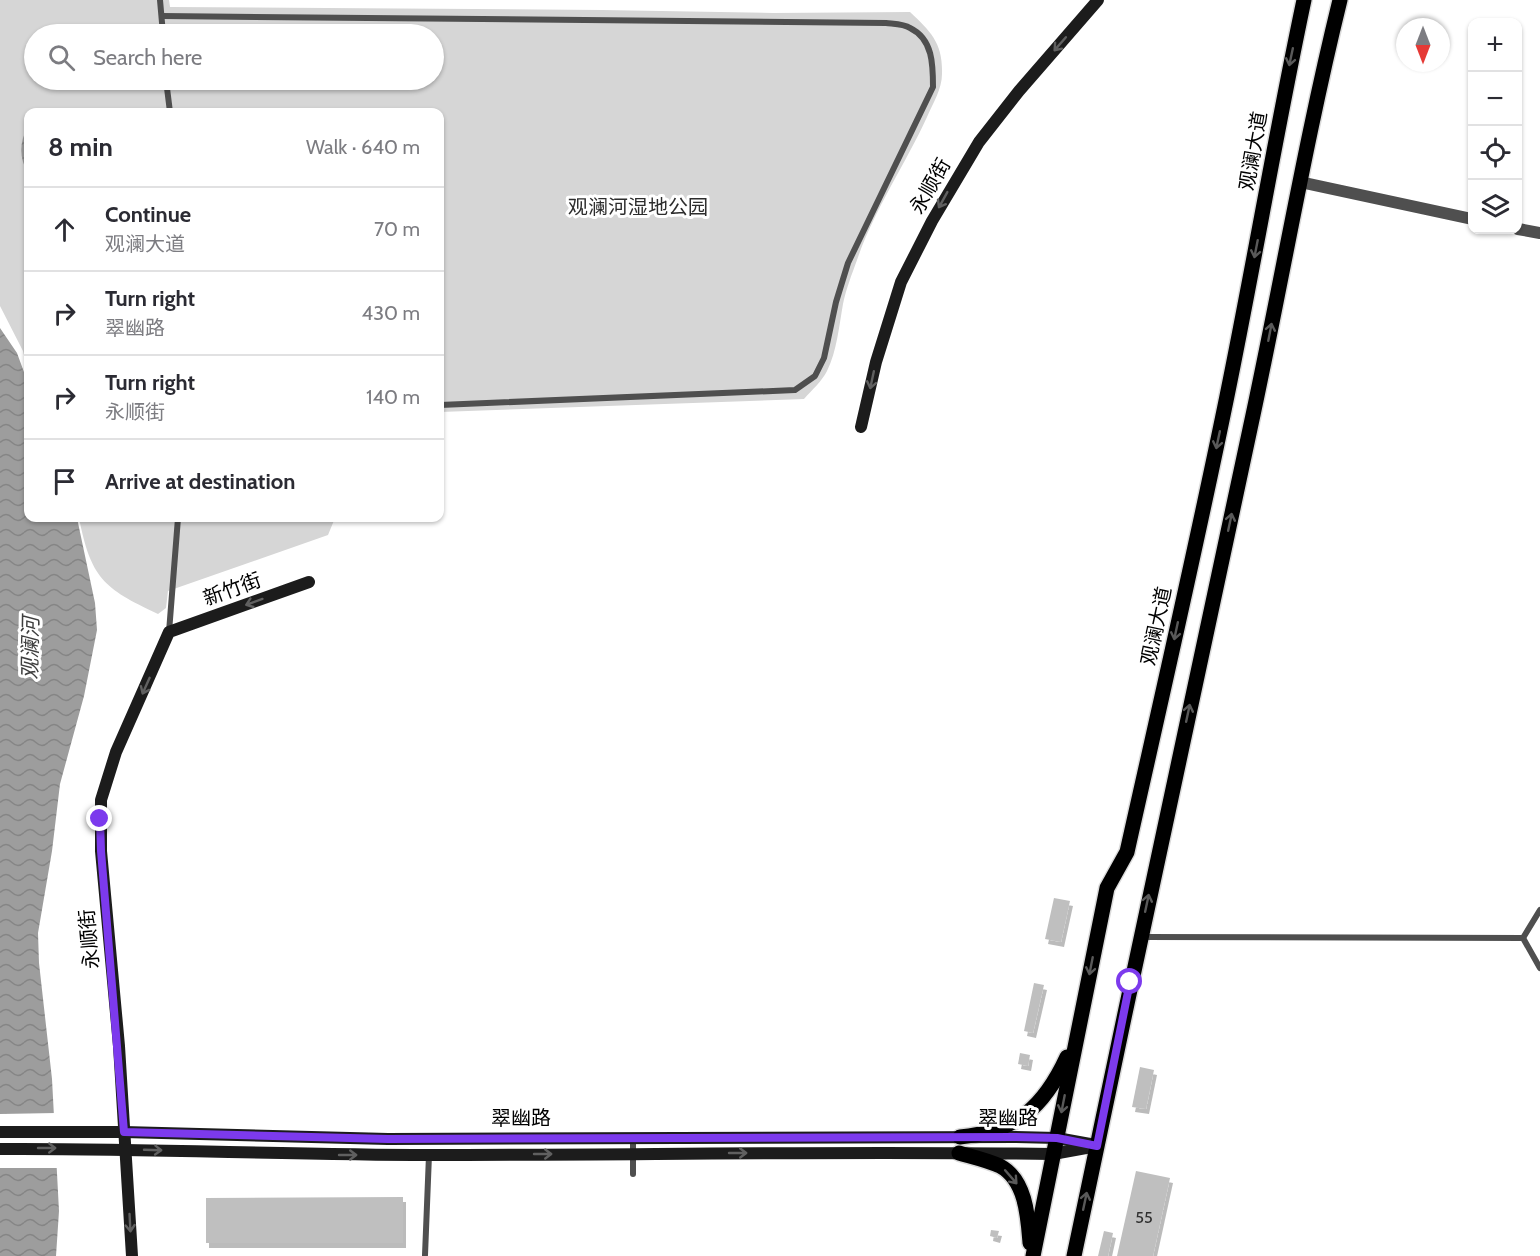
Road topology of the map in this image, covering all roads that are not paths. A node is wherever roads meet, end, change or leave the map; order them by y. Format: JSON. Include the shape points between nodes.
{"nodes":[{"id":1,"x":160,"y":0,"type":"edge"},
{"id":2,"x":1098,"y":0,"type":"edge"},
{"id":3,"x":1304,"y":0,"type":"edge"},
{"id":4,"x":1340,"y":0,"type":"edge"},
{"id":5,"x":162,"y":16,"type":"junction"},
{"id":6,"x":162,"y":24,"type":"edge"},
{"id":7,"x":167,"y":90,"type":"edge"},
{"id":8,"x":170,"y":108,"type":"edge"},
{"id":9,"x":1300,"y":182,"type":"junction"},
{"id":10,"x":1468,"y":218,"type":"edge"},
{"id":11,"x":1522,"y":230,"type":"edge"},
{"id":12,"x":1540,"y":233,"type":"edge"},
{"id":13,"x":444,"y":405,"type":"edge"},
{"id":14,"x":861,"y":427,"type":"dead end"},
{"id":15,"x":178,"y":522,"type":"edge"},
{"id":16,"x":309,"y":582,"type":"dead end"},
{"id":17,"x":169,"y":632,"type":"junction"},
{"id":18,"x":1540,"y":910,"type":"edge"},
{"id":19,"x":1140,"y":937,"type":"junction"},
{"id":20,"x":1523,"y":938,"type":"junction"},
{"id":21,"x":1531,"y":952,"type":"junction"},
{"id":22,"x":1540,"y":952,"type":"edge"},
{"id":23,"x":1540,"y":968,"type":"edge"},
{"id":24,"x":1078,"y":1029,"type":"junction"},
{"id":25,"x":0,"y":1132,"type":"edge"},
{"id":26,"x":124,"y":1132,"type":"junction"},
{"id":27,"x":633,"y":1137,"type":"junction"},
{"id":28,"x":960,"y":1137,"type":"junction"},
{"id":29,"x":1057,"y":1138,"type":"junction"},
{"id":30,"x":1097,"y":1146,"type":"junction"},
{"id":31,"x":0,"y":1149,"type":"edge"},
{"id":32,"x":125,"y":1149,"type":"junction"},
{"id":33,"x":633,"y":1154,"type":"junction"},
{"id":34,"x":959,"y":1154,"type":"junction"},
{"id":35,"x":1053,"y":1154,"type":"junction"},
{"id":36,"x":429,"y":1155,"type":"junction"},
{"id":37,"x":633,"y":1174,"type":"dead end"},
{"id":38,"x":425,"y":1255,"type":"edge"},
{"id":39,"x":132,"y":1256,"type":"edge"},
{"id":40,"x":1032,"y":1256,"type":"edge"},
{"id":41,"x":1074,"y":1256,"type":"edge"}],
"edges":[{"from":1,"to":5,"type":"lane"},
{"from":2,"to":14,"type":"main road","name":"永顺街","one_way":true,"via":[[979,142],[936,213],[902,282],[876,362]]},
{"from":3,"to":24,"type":"main road","name":"观澜大道","one_way":true,"via":[[1200,524],[1126,852],[1107,888]]},
{"from":4,"to":9,"type":"main road"},
{"from":5,"to":6,"type":"lane"},
{"from":5,"to":13,"type":"lane","via":[[886,23],[910,27],[926,41],[933,62],[933,87],[848,263],[824,358],[815,376],[795,390]]},
{"from":7,"to":8,"type":"lane"},
{"from":9,"to":10,"type":"street"},
{"from":19,"to":9,"type":"main road","one_way":true,"via":[[1234,508]]},
{"from":11,"to":12,"type":"street"},
{"from":15,"to":17,"type":"lane"},
{"from":16,"to":17,"type":"main road","name":"新竹街","one_way":true},
{"from":17,"to":26,"type":"main road","name":"永顺街","one_way":true,"via":[[116,752],[101,800],[101,851]]},
{"from":18,"to":20,"type":"lane"},
{"from":19,"to":20,"type":"lane"},
{"from":19,"to":30,"type":"main road"},
{"from":20,"to":21,"type":"lane"},
{"from":21,"to":22,"type":"lane"},
{"from":21,"to":23,"type":"lane"},
{"from":24,"to":28,"type":"main road","via":[[1057,1076],[1031,1110],[1004,1128]]},
{"from":24,"to":29,"type":"main road","name":"观澜大道","one_way":true},
{"from":25,"to":26,"type":"main road","name":"翠幽路"},
{"from":26,"to":27,"type":"main road","name":"翠幽路","via":[[388,1139]]},
{"from":26,"to":32,"type":"main road","name":"永顺街"},
{"from":27,"to":28,"type":"main road","name":"翠幽路"},
{"from":27,"to":33,"type":"lane"},
{"from":28,"to":29,"type":"main road","name":"翠幽路"},
{"from":29,"to":30,"type":"main road","name":"翠幽路"},
{"from":29,"to":35,"type":"main road","name":"观澜大道"},
{"from":30,"to":35,"type":"main road","name":"翠幽路"},
{"from":41,"to":30,"type":"main road","one_way":true},
{"from":31,"to":32,"type":"main road","name":"翠幽路","one_way":true},
{"from":32,"to":36,"type":"main road","name":"翠幽路","one_way":true},
{"from":32,"to":39,"type":"main road","name":"永顺街","one_way":true},
{"from":33,"to":34,"type":"main road","name":"翠幽路","one_way":true},
{"from":36,"to":33,"type":"main road","name":"翠幽路","one_way":true},
{"from":33,"to":37,"type":"lane"},
{"from":34,"to":35,"type":"main road","name":"翠幽路"},
{"from":34,"to":40,"type":"main road","one_way":true,"via":[[999,1166],[1013,1177],[1025,1206]]},
{"from":35,"to":40,"type":"main road","name":"观澜大道"},
{"from":36,"to":38,"type":"lane"}]}
